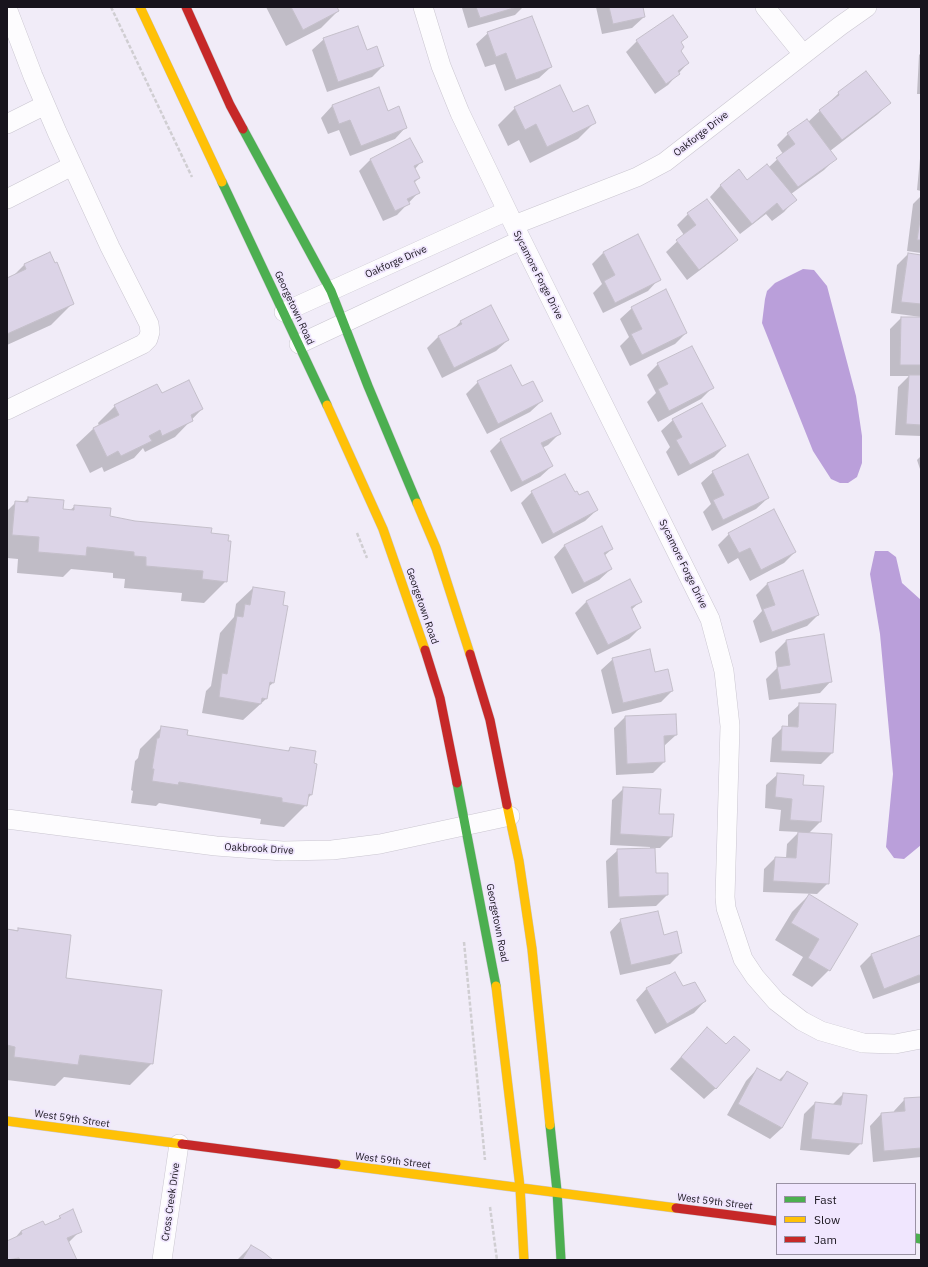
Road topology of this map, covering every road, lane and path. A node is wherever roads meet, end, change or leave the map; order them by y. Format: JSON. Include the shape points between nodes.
{"nodes":[{"id":1,"x":111,"y":7,"type":"edge"},
{"id":2,"x":140,"y":7,"type":"edge"},
{"id":3,"x":186,"y":7,"type":"edge"},
{"id":4,"x":423,"y":7,"type":"edge"},
{"id":5,"x":765,"y":7,"type":"edge"},
{"id":6,"x":867,"y":7,"type":"edge"},
{"id":7,"x":7,"y":8,"type":"edge"},
{"id":8,"x":803,"y":54,"type":"junction"},
{"id":9,"x":45,"y":105,"type":"junction"},
{"id":10,"x":7,"y":124,"type":"edge"},
{"id":11,"x":72,"y":166,"type":"junction"},
{"id":12,"x":192,"y":178,"type":"dead end"},
{"id":13,"x":7,"y":199,"type":"edge"},
{"id":14,"x":514,"y":225,"type":"junction"},
{"id":15,"x":331,"y":291,"type":"junction"},
{"id":16,"x":284,"y":312,"type":"junction"},
{"id":17,"x":344,"y":323,"type":"junction"},
{"id":18,"x":298,"y":344,"type":"junction"},
{"id":19,"x":7,"y":410,"type":"edge"},
{"id":20,"x":356,"y":528,"type":"dead end"},
{"id":21,"x":370,"y":565,"type":"dead end"},
{"id":22,"x":510,"y":816,"type":"junction"},
{"id":23,"x":7,"y":819,"type":"edge"},
{"id":24,"x":467,"y":825,"type":"junction"},
{"id":25,"x":463,"y":935,"type":"dead end"},
{"id":26,"x":921,"y":1039,"type":"edge"},
{"id":27,"x":7,"y":1121,"type":"edge"},
{"id":28,"x":179,"y":1144,"type":"junction"},
{"id":29,"x":487,"y":1184,"type":"junction"},
{"id":30,"x":520,"y":1187,"type":"junction"},
{"id":31,"x":557,"y":1191,"type":"junction"},
{"id":32,"x":776,"y":1221,"type":"edge"},
{"id":33,"x":162,"y":1260,"type":"edge"},
{"id":34,"x":497,"y":1260,"type":"edge"},
{"id":35,"x":524,"y":1260,"type":"edge"},
{"id":36,"x":561,"y":1260,"type":"edge"}],
"edges":[{"from":1,"to":12,"type":"path"},
{"from":2,"to":16,"type":"main road","name":"Georgetown Road"},
{"from":3,"to":15,"type":"main road","via":[[230,105]]},
{"from":4,"to":14,"type":"street","name":"Sycamore Forge Drive","via":[[448,87]]},
{"from":5,"to":8,"type":"street"},
{"from":6,"to":8,"type":"street","name":"Oakforge Drive"},
{"from":7,"to":9,"type":"street"},
{"from":8,"to":14,"type":"street","name":"Oakforge Drive","via":[[665,162],[637,177]]},
{"from":9,"to":10,"type":"street"},
{"from":9,"to":11,"type":"street"},
{"from":11,"to":13,"type":"street"},
{"from":11,"to":19,"type":"street","via":[[149,324],[150,336],[143,344]]},
{"from":14,"to":15,"type":"street","name":"Oakforge Drive"},
{"from":14,"to":17,"type":"street"},
{"from":14,"to":26,"type":"street","name":"Sycamore Forge Drive","via":[[702,600],[716,640],[724,671],[730,726],[725,897],[726,908],[743,959],[776,1001],[821,1032],[863,1043],[895,1044]]},
{"from":15,"to":16,"type":"street","name":"Oakforge Drive"},
{"from":15,"to":17,"type":"main road"},
{"from":16,"to":18,"type":"main road","name":"Georgetown Road"},
{"from":17,"to":18,"type":"street"},
{"from":17,"to":22,"type":"main road","via":[[436,548],[490,720]]},
{"from":18,"to":24,"type":"main road","name":"Georgetown Road","via":[[383,529],[418,626],[440,698]]},
{"from":20,"to":21,"type":"path"},
{"from":22,"to":24,"type":"street","name":"Oakbrook Drive"},
{"from":22,"to":31,"type":"main road","via":[[532,949]]},
{"from":23,"to":24,"type":"street","name":"Oakbrook Drive","via":[[216,846],[283,851],[332,850],[380,844]]},
{"from":24,"to":30,"type":"main road","name":"Georgetown Road","via":[[494,966]]},
{"from":25,"to":29,"type":"path"},
{"from":27,"to":28,"type":"main road","name":"West 59th Street"},
{"from":28,"to":29,"type":"main road","name":"West 59th Street"},
{"from":28,"to":33,"type":"street","name":"Cross Creek Drive"},
{"from":29,"to":30,"type":"main road","name":"West 59th Street"},
{"from":29,"to":34,"type":"path"},
{"from":30,"to":31,"type":"main road","name":"West 59th Street"},
{"from":30,"to":35,"type":"main road","name":"Georgetown Road"},
{"from":31,"to":32,"type":"main road","name":"West 59th Street"},
{"from":31,"to":36,"type":"main road"}]}
